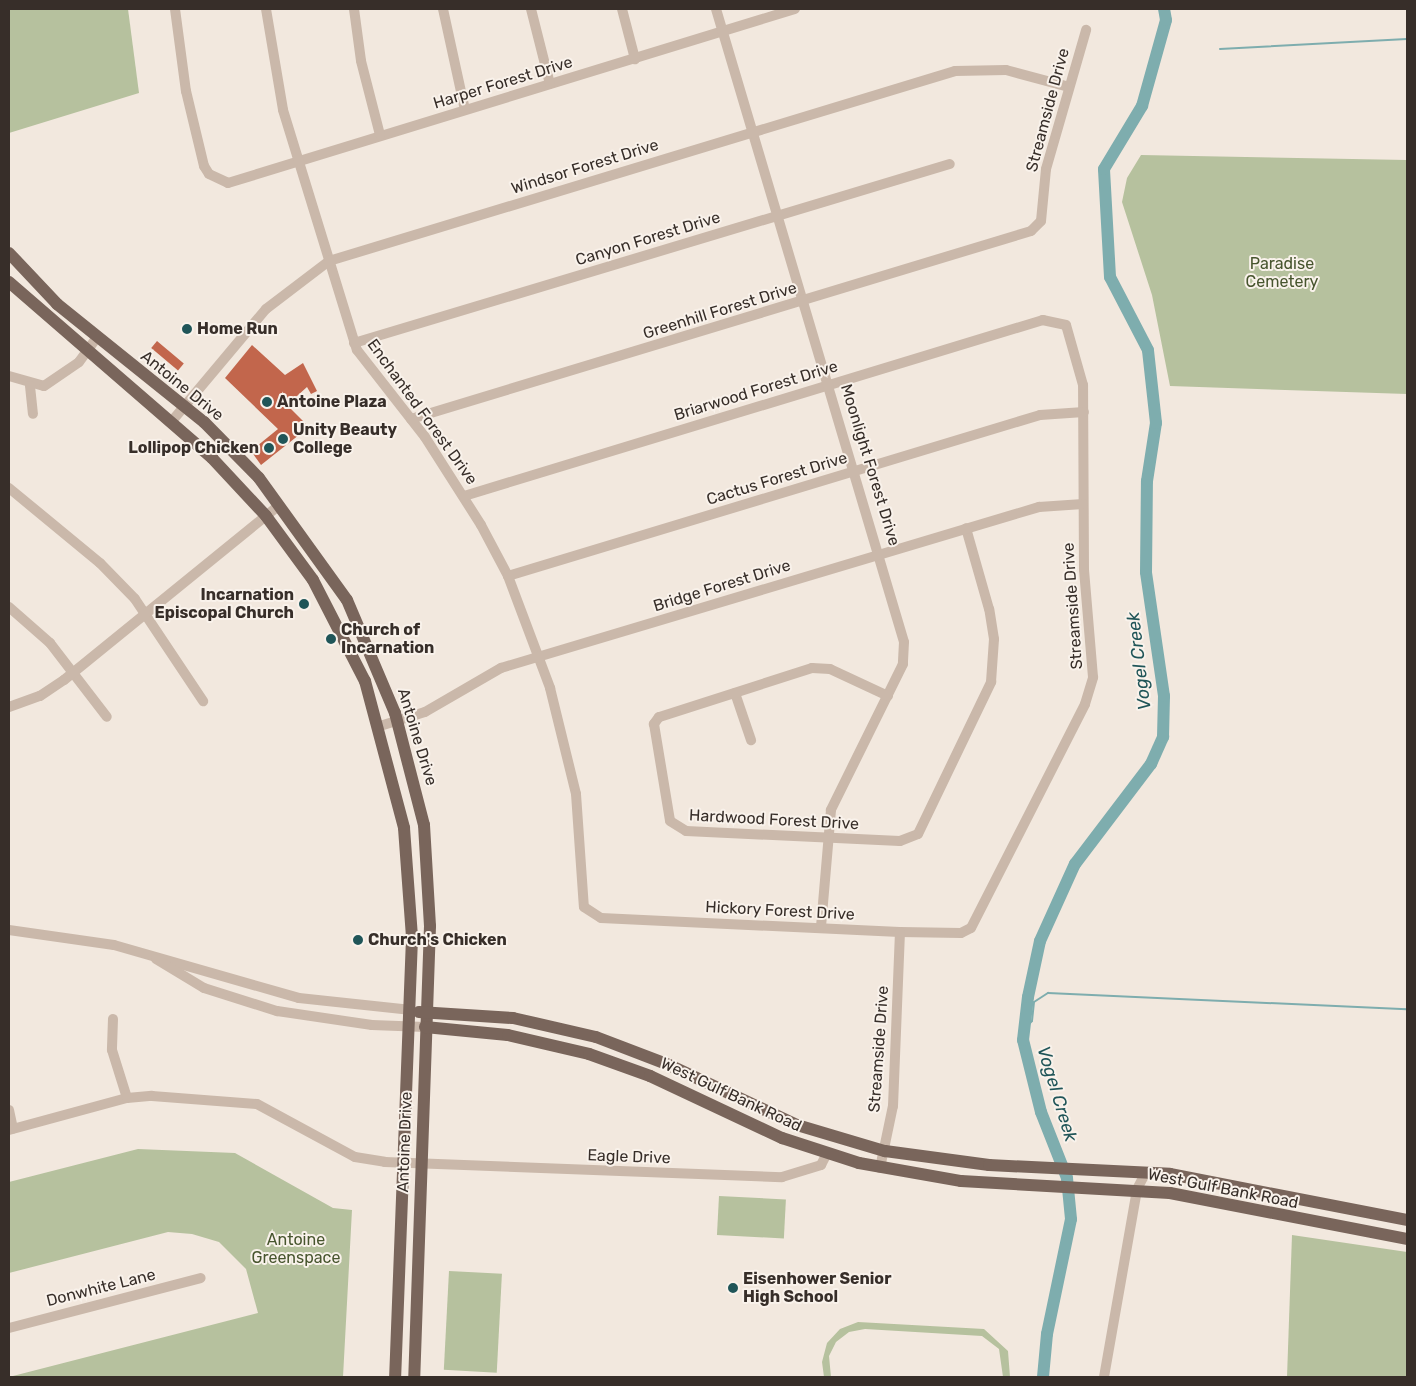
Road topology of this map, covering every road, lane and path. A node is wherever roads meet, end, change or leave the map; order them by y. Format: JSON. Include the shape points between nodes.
{"nodes":[{"id":1,"x":176,"y":9,"type":"edge"},
{"id":2,"x":266,"y":9,"type":"edge"},
{"id":3,"x":354,"y":9,"type":"edge"},
{"id":4,"x":444,"y":9,"type":"edge"},
{"id":5,"x":531,"y":9,"type":"edge"},
{"id":6,"x":622,"y":9,"type":"edge"},
{"id":7,"x":716,"y":9,"type":"edge"},
{"id":8,"x":795,"y":9,"type":"edge"},
{"id":9,"x":1086,"y":30,"type":"dead end"},
{"id":10,"x":723,"y":31,"type":"junction"},
{"id":11,"x":635,"y":59,"type":"junction"},
{"id":12,"x":550,"y":84,"type":"junction"},
{"id":13,"x":1069,"y":87,"type":"junction"},
{"id":14,"x":465,"y":110,"type":"junction"},
{"id":15,"x":752,"y":131,"type":"junction"},
{"id":16,"x":380,"y":135,"type":"junction"},
{"id":17,"x":298,"y":161,"type":"junction"},
{"id":18,"x":950,"y":164,"type":"dead end"},
{"id":19,"x":777,"y":216,"type":"junction"},
{"id":20,"x":1036,"y":227,"type":"joint"},
{"id":21,"x":9,"y":253,"type":"edge"},
{"id":22,"x":329,"y":261,"type":"junction"},
{"id":23,"x":22,"y":270,"type":"junction"},
{"id":24,"x":9,"y":281,"type":"edge"},
{"id":25,"x":804,"y":301,"type":"junction"},
{"id":26,"x":1058,"y":320,"type":"joint"},
{"id":27,"x":96,"y":338,"type":"junction"},
{"id":28,"x":354,"y":343,"type":"junction"},
{"id":29,"x":86,"y":352,"type":"junction"},
{"id":30,"x":9,"y":376,"type":"edge"},
{"id":31,"x":829,"y":385,"type":"junction"},
{"id":32,"x":30,"y":386,"type":"junction"},
{"id":33,"x":184,"y":407,"type":"junction"},
{"id":34,"x":1084,"y":412,"type":"junction"},
{"id":35,"x":32,"y":414,"type":"dead end"},
{"id":36,"x":411,"y":419,"type":"junction"},
{"id":37,"x":172,"y":421,"type":"junction"},
{"id":38,"x":856,"y":471,"type":"junction"},
{"id":39,"x":9,"y":488,"type":"edge"},
{"id":40,"x":464,"y":496,"type":"junction"},
{"id":41,"x":1083,"y":504,"type":"junction"},
{"id":42,"x":279,"y":505,"type":"junction"},
{"id":43,"x":266,"y":516,"type":"junction"},
{"id":44,"x":966,"y":528,"type":"junction"},
{"id":45,"x":881,"y":554,"type":"junction"},
{"id":46,"x":508,"y":576,"type":"junction"},
{"id":47,"x":9,"y":607,"type":"edge"},
{"id":48,"x":146,"y":612,"type":"junction"},
{"id":49,"x":539,"y":657,"type":"junction"},
{"id":50,"x":74,"y":671,"type":"junction"},
{"id":51,"x":736,"y":692,"type":"junction"},
{"id":52,"x":888,"y":696,"type":"junction"},
{"id":53,"x":203,"y":701,"type":"dead end"},
{"id":54,"x":9,"y":708,"type":"edge"},
{"id":55,"x":107,"y":717,"type":"dead end"},
{"id":56,"x":398,"y":722,"type":"junction"},
{"id":57,"x":380,"y":726,"type":"junction"},
{"id":58,"x":751,"y":740,"type":"dead end"},
{"id":59,"x":828,"y":837,"type":"junction"},
{"id":60,"x":587,"y":912,"type":"joint"},
{"id":61,"x":821,"y":927,"type":"junction"},
{"id":62,"x":971,"y":928,"type":"joint"},
{"id":63,"x":9,"y":930,"type":"edge"},
{"id":64,"x":900,"y":932,"type":"junction"},
{"id":65,"x":142,"y":952,"type":"junction"},
{"id":66,"x":299,"y":998,"type":"junction"},
{"id":67,"x":411,"y":1010,"type":"junction"},
{"id":68,"x":425,"y":1013,"type":"junction"},
{"id":69,"x":296,"y":1015,"type":"junction"},
{"id":70,"x":490,"y":1015,"type":"junction"},
{"id":71,"x":113,"y":1019,"type":"dead end"},
{"id":72,"x":544,"y":1024,"type":"junction"},
{"id":73,"x":410,"y":1025,"type":"junction"},
{"id":74,"x":424,"y":1027,"type":"junction"},
{"id":75,"x":487,"y":1033,"type":"junction"},
{"id":76,"x":538,"y":1040,"type":"junction"},
{"id":77,"x":127,"y":1098,"type":"junction"},
{"id":78,"x":9,"y":1110,"type":"edge"},
{"id":79,"x":777,"y":1116,"type":"junction"},
{"id":80,"x":11,"y":1129,"type":"edge"},
{"id":81,"x":768,"y":1132,"type":"junction"},
{"id":82,"x":884,"y":1151,"type":"junction"},
{"id":83,"x":827,"y":1153,"type":"junction"},
{"id":84,"x":402,"y":1162,"type":"junction"},
{"id":85,"x":421,"y":1163,"type":"junction"},
{"id":86,"x":1019,"y":1166,"type":"junction"},
{"id":87,"x":880,"y":1168,"type":"junction"},
{"id":88,"x":1146,"y":1172,"type":"junction"},
{"id":89,"x":1017,"y":1185,"type":"junction"},
{"id":90,"x":1137,"y":1189,"type":"junction"},
{"id":91,"x":1297,"y":1201,"type":"junction"},
{"id":92,"x":1293,"y":1219,"type":"junction"},
{"id":93,"x":1407,"y":1220,"type":"edge"},
{"id":94,"x":1407,"y":1239,"type":"edge"},
{"id":95,"x":201,"y":1278,"type":"dead end"},
{"id":96,"x":9,"y":1328,"type":"edge"},
{"id":97,"x":398,"y":1328,"type":"junction"},
{"id":98,"x":415,"y":1328,"type":"junction"},
{"id":99,"x":395,"y":1377,"type":"edge"},
{"id":100,"x":414,"y":1377,"type":"edge"},
{"id":101,"x":1104,"y":1377,"type":"edge"}],
"edges":[{"from":1,"to":17,"type":"street","name":"Harper Forest Drive","via":[[195,134],[209,174],[228,183]]},
{"from":2,"to":17,"type":"street","name":"Enchanted Forest Drive","via":[[276,81]]},
{"from":3,"to":16,"type":"street","via":[[361,61]]},
{"from":4,"to":14,"type":"street"},
{"from":5,"to":12,"type":"street"},
{"from":6,"to":11,"type":"street"},
{"from":7,"to":10,"type":"street","name":"Moonlight Forest Drive"},
{"from":8,"to":10,"type":"street","name":"Harper Forest Drive"},
{"from":9,"to":13,"type":"street","name":"Streamside Drive"},
{"from":10,"to":11,"type":"street","name":"Harper Forest Drive"},
{"from":10,"to":15,"type":"street","name":"Moonlight Forest Drive"},
{"from":11,"to":12,"type":"street","name":"Harper Forest Drive"},
{"from":12,"to":14,"type":"street","name":"Harper Forest Drive"},
{"from":13,"to":15,"type":"street","name":"Windsor Forest Drive","via":[[1006,70],[955,71]]},
{"from":13,"to":20,"type":"street","name":"Streamside Drive","via":[[1046,169],[1042,213]]},
{"from":14,"to":16,"type":"street","name":"Harper Forest Drive"},
{"from":15,"to":19,"type":"street","name":"Moonlight Forest Drive"},
{"from":15,"to":22,"type":"street","name":"Windsor Forest Drive"},
{"from":16,"to":17,"type":"street","name":"Harper Forest Drive"},
{"from":17,"to":22,"type":"street","name":"Enchanted Forest Drive"},
{"from":18,"to":19,"type":"street","name":"Canyon Forest Drive"},
{"from":19,"to":25,"type":"street","name":"Moonlight Forest Drive"},
{"from":19,"to":28,"type":"street","name":"Canyon Forest Drive"},
{"from":20,"to":25,"type":"street","name":"Greenhill Forest Drive"},
{"from":21,"to":23,"type":"main road","name":"Antoine Drive"},
{"from":22,"to":28,"type":"street","name":"Enchanted Forest Drive"},
{"from":22,"to":33,"type":"street","name":"Windsor Forest Drive","via":[[266,309]]},
{"from":23,"to":24,"type":"main road"},
{"from":23,"to":27,"type":"main road","name":"Antoine Drive"},
{"from":24,"to":29,"type":"main road","name":"Antoine Drive"},
{"from":25,"to":31,"type":"street","name":"Moonlight Forest Drive"},
{"from":25,"to":36,"type":"street","name":"Greenhill Forest Drive"},
{"from":26,"to":31,"type":"street","name":"Briarwood Forest Drive","via":[[1043,320]]},
{"from":26,"to":34,"type":"street","name":"Streamside Drive","via":[[1066,325],[1081,374]]},
{"from":27,"to":29,"type":"street"},
{"from":27,"to":33,"type":"main road","name":"Antoine Drive"},
{"from":28,"to":36,"type":"street","name":"Enchanted Forest Drive"},
{"from":29,"to":32,"type":"street","via":[[49,384]]},
{"from":29,"to":37,"type":"main road","name":"Antoine Drive"},
{"from":30,"to":32,"type":"street"},
{"from":31,"to":38,"type":"street","name":"Moonlight Forest Drive"},
{"from":31,"to":40,"type":"street","name":"Briarwood Forest Drive"},
{"from":32,"to":35,"type":"street"},
{"from":33,"to":37,"type":"street","name":"Windsor Forest Drive"},
{"from":33,"to":42,"type":"main road","name":"Antoine Drive","via":[[230,448]]},
{"from":34,"to":38,"type":"street","name":"Cactus Forest Drive","via":[[1040,415]]},
{"from":34,"to":41,"type":"street","name":"Streamside Drive"},
{"from":36,"to":40,"type":"street","name":"Enchanted Forest Drive"},
{"from":37,"to":43,"type":"main road","name":"Antoine Drive"},
{"from":38,"to":45,"type":"street","name":"Moonlight Forest Drive"},
{"from":38,"to":46,"type":"street","name":"Cactus Forest Drive"},
{"from":39,"to":48,"type":"street","via":[[100,563]]},
{"from":40,"to":46,"type":"street","name":"Enchanted Forest Drive"},
{"from":41,"to":44,"type":"street","name":"Bridge Forest Drive","via":[[1039,506]]},
{"from":41,"to":62,"type":"street","name":"Streamside Drive","via":[[1092,686]]},
{"from":42,"to":43,"type":"street"},
{"from":42,"to":56,"type":"main road","name":"Antoine Drive","via":[[347,600]]},
{"from":43,"to":48,"type":"street"},
{"from":43,"to":57,"type":"main road","name":"Antoine Drive","via":[[336,621],[365,681]]},
{"from":44,"to":45,"type":"street","name":"Bridge Forest Drive"},
{"from":44,"to":59,"type":"street","name":"Hardwood Forest Drive","via":[[989,608],[993,667],[980,711],[918,834],[900,840]]},
{"from":45,"to":49,"type":"street","name":"Bridge Forest Drive"},
{"from":45,"to":52,"type":"street","name":"Moonlight Forest Drive","via":[[905,650]]},
{"from":46,"to":49,"type":"street","name":"Enchanted Forest Drive"},
{"from":47,"to":50,"type":"street"},
{"from":48,"to":50,"type":"street"},
{"from":48,"to":53,"type":"street"},
{"from":49,"to":56,"type":"street","name":"Bridge Forest Drive","via":[[484,674],[439,705]]},
{"from":49,"to":60,"type":"street","name":"Enchanted Forest Drive","via":[[574,786],[582,902]]},
{"from":50,"to":54,"type":"street","via":[[40,696]]},
{"from":50,"to":55,"type":"street"},
{"from":51,"to":52,"type":"street","via":[[821,668]]},
{"from":51,"to":58,"type":"street"},
{"from":51,"to":59,"type":"street","name":"Hardwood Forest Drive","via":[[659,717],[654,724],[669,816],[674,827]]},
{"from":52,"to":59,"type":"street","name":"Moonlight Forest Drive","via":[[831,810]]},
{"from":56,"to":57,"type":"street","name":"Bridge Forest Drive"},
{"from":56,"to":68,"type":"main road","name":"Antoine Drive","via":[[426,841],[430,926]]},
{"from":57,"to":67,"type":"main road","name":"Antoine Drive","via":[[394,776],[409,871]]},
{"from":59,"to":61,"type":"street","name":"Moonlight Forest Drive"},
{"from":60,"to":61,"type":"street","name":"Hickory Forest Drive","via":[[601,918]]},
{"from":61,"to":64,"type":"street","name":"Hickory Forest Drive"},
{"from":62,"to":64,"type":"street","name":"Hickory Forest Drive","via":[[961,933]]},
{"from":63,"to":65,"type":"street","name":"West Gulf Bank Road","via":[[82,938]]},
{"from":64,"to":82,"type":"street","name":"Streamside Drive","via":[[893,1106]]},
{"from":65,"to":66,"type":"street","name":"West Gulf Bank Road"},
{"from":65,"to":69,"type":"street","name":"West Gulf Bank Road","via":[[204,988]]},
{"from":66,"to":67,"type":"street","name":"West Gulf Bank Road"},
{"from":66,"to":69,"type":"street"},
{"from":67,"to":68,"type":"main road","name":"West Gulf Bank Road"},
{"from":67,"to":73,"type":"main road","name":"Antoine Drive"},
{"from":68,"to":70,"type":"main road","name":"West Gulf Bank Road"},
{"from":68,"to":74,"type":"main road","name":"Antoine Drive"},
{"from":69,"to":73,"type":"street","name":"West Gulf Bank Road","via":[[372,1026]]},
{"from":70,"to":72,"type":"main road","name":"West Gulf Bank Road"},
{"from":70,"to":75,"type":"main road"},
{"from":71,"to":77,"type":"street","via":[[112,1050]]},
{"from":72,"to":76,"type":"main road"},
{"from":72,"to":79,"type":"main road","name":"West Gulf Bank Road","via":[[630,1049]]},
{"from":73,"to":74,"type":"street","name":"West Gulf Bank Road"},
{"from":73,"to":84,"type":"main road","name":"Antoine Drive"},
{"from":74,"to":75,"type":"main road","name":"West Gulf Bank Road"},
{"from":74,"to":85,"type":"main road","name":"Antoine Drive"},
{"from":75,"to":76,"type":"main road","name":"West Gulf Bank Road"},
{"from":76,"to":81,"type":"main road","name":"West Gulf Bank Road","via":[[650,1076]]},
{"from":77,"to":80,"type":"street","name":"Eagle Drive"},
{"from":77,"to":84,"type":"street","name":"Eagle Drive","via":[[257,1104],[355,1157]]},
{"from":78,"to":80,"type":"street"},
{"from":79,"to":81,"type":"main road"},
{"from":79,"to":82,"type":"main road","name":"West Gulf Bank Road"},
{"from":81,"to":83,"type":"main road","name":"West Gulf Bank Road"},
{"from":82,"to":86,"type":"main road","name":"West Gulf Bank Road","via":[[937,1160]]},
{"from":82,"to":87,"type":"street","name":"Streamside Drive"},
{"from":83,"to":85,"type":"street","name":"Eagle Drive","via":[[821,1165],[782,1177]]},
{"from":83,"to":87,"type":"main road","name":"West Gulf Bank Road"},
{"from":84,"to":85,"type":"street","name":"Eagle Drive"},
{"from":84,"to":97,"type":"main road","name":"Antoine Drive"},
{"from":85,"to":98,"type":"main road","name":"Antoine Drive"},
{"from":86,"to":88,"type":"main road","name":"West Gulf Bank Road"},
{"from":86,"to":89,"type":"main road"},
{"from":87,"to":89,"type":"main road","name":"West Gulf Bank Road"},
{"from":88,"to":90,"type":"street"},
{"from":88,"to":91,"type":"main road","name":"West Gulf Bank Road"},
{"from":89,"to":90,"type":"main road","name":"West Gulf Bank Road"},
{"from":90,"to":92,"type":"main road","name":"West Gulf Bank Road"},
{"from":90,"to":101,"type":"street"},
{"from":91,"to":92,"type":"main road"},
{"from":91,"to":93,"type":"main road","name":"West Gulf Bank Road"},
{"from":92,"to":94,"type":"main road","name":"West Gulf Bank Road"},
{"from":95,"to":96,"type":"street","name":"Donwhite Lane"},
{"from":97,"to":98,"type":"main road"},
{"from":97,"to":99,"type":"main road","name":"Antoine Drive"},
{"from":98,"to":100,"type":"main road","name":"Antoine Drive"}]}
